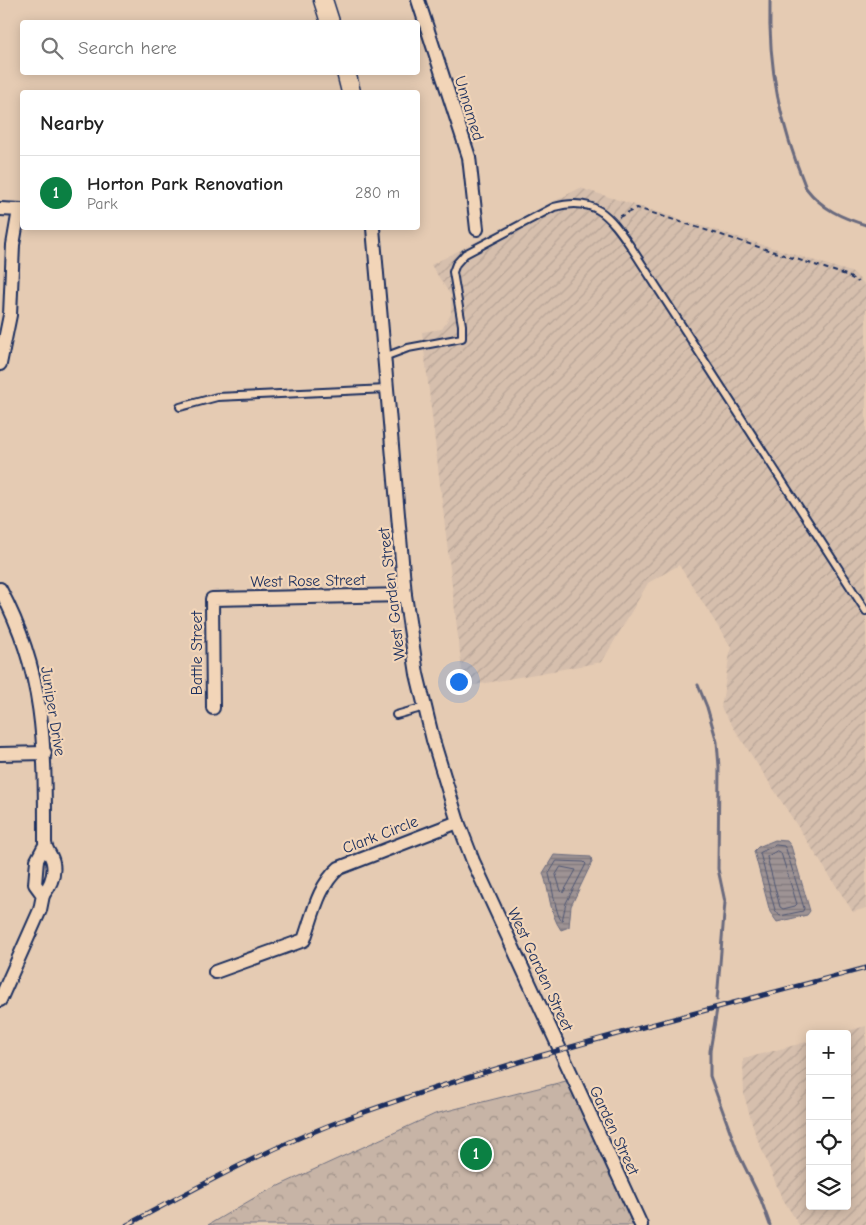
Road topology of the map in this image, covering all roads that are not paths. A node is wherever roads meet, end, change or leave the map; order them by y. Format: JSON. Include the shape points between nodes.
{"nodes":[{"id":1,"x":323,"y":0,"type":"edge"},
{"id":2,"x":418,"y":0,"type":"edge"},
{"id":3,"x":329,"y":20,"type":"edge"},
{"id":4,"x":347,"y":75,"type":"edge"},
{"id":5,"x":350,"y":90,"type":"edge"},
{"id":6,"x":0,"y":209,"type":"edge"},
{"id":7,"x":20,"y":210,"type":"edge"},
{"id":8,"x":20,"y":214,"type":"edge"},
{"id":9,"x":477,"y":229,"type":"dead end"},
{"id":10,"x":373,"y":230,"type":"edge"},
{"id":11,"x":384,"y":357,"type":"junction"},
{"id":12,"x":0,"y":364,"type":"edge"},
{"id":13,"x":387,"y":389,"type":"junction"},
{"id":14,"x":180,"y":408,"type":"dead end"},
{"id":15,"x":0,"y":588,"type":"edge"},
{"id":16,"x":406,"y":595,"type":"junction"},
{"id":17,"x":212,"y":598,"type":"joint"},
{"id":18,"x":866,"y":612,"type":"edge"},
{"id":19,"x":425,"y":707,"type":"junction"},
{"id":20,"x":212,"y":708,"type":"dead end"},
{"id":21,"x":396,"y":715,"type":"dead end"},
{"id":22,"x":45,"y":753,"type":"junction"},
{"id":23,"x":0,"y":754,"type":"edge"},
{"id":24,"x":458,"y":822,"type":"junction"},
{"id":25,"x":215,"y":972,"type":"dead end"},
{"id":26,"x":0,"y":1000,"type":"edge"},
{"id":27,"x":560,"y":1050,"type":"joint"},
{"id":28,"x":641,"y":1225,"type":"edge"}],
"edges":[{"from":1,"to":3,"type":"street"},
{"from":2,"to":9,"type":"street","name":"Unnamed","via":[[469,158]]},
{"from":4,"to":5,"type":"street"},
{"from":6,"to":7,"type":"street"},
{"from":8,"to":12,"type":"street","via":[[13,245],[10,315]]},
{"from":10,"to":11,"type":"street","name":"West Garden Street"},
{"from":11,"to":13,"type":"street","name":"West Garden Street"},
{"from":11,"to":18,"type":"lane","via":[[408,348],[462,338],[453,272],[465,254],[554,207],[568,204],[597,208],[613,221]]},
{"from":13,"to":14,"type":"lane","via":[[217,397]]},
{"from":13,"to":16,"type":"street","name":"West Garden Street"},
{"from":15,"to":22,"type":"street","name":"Juniper Drive","via":[[25,643],[37,684]]},
{"from":16,"to":17,"type":"street","name":"West Rose Street"},
{"from":16,"to":19,"type":"street","name":"West Garden Street"},
{"from":17,"to":20,"type":"street","name":"Battle Street"},
{"from":19,"to":21,"type":"lane"},
{"from":19,"to":24,"type":"street","name":"West Garden Street"},
{"from":22,"to":23,"type":"street"},
{"from":22,"to":26,"type":"street","name":"Juniper Drive","via":[[45,845],[37,860],[35,884],[43,894],[40,910]]},
{"from":24,"to":25,"type":"street","name":"Clark Circle","via":[[339,868],[328,877],[304,940]]},
{"from":24,"to":27,"type":"street","name":"West Garden Street"},
{"from":27,"to":28,"type":"street","name":"Garden Street"}]}
